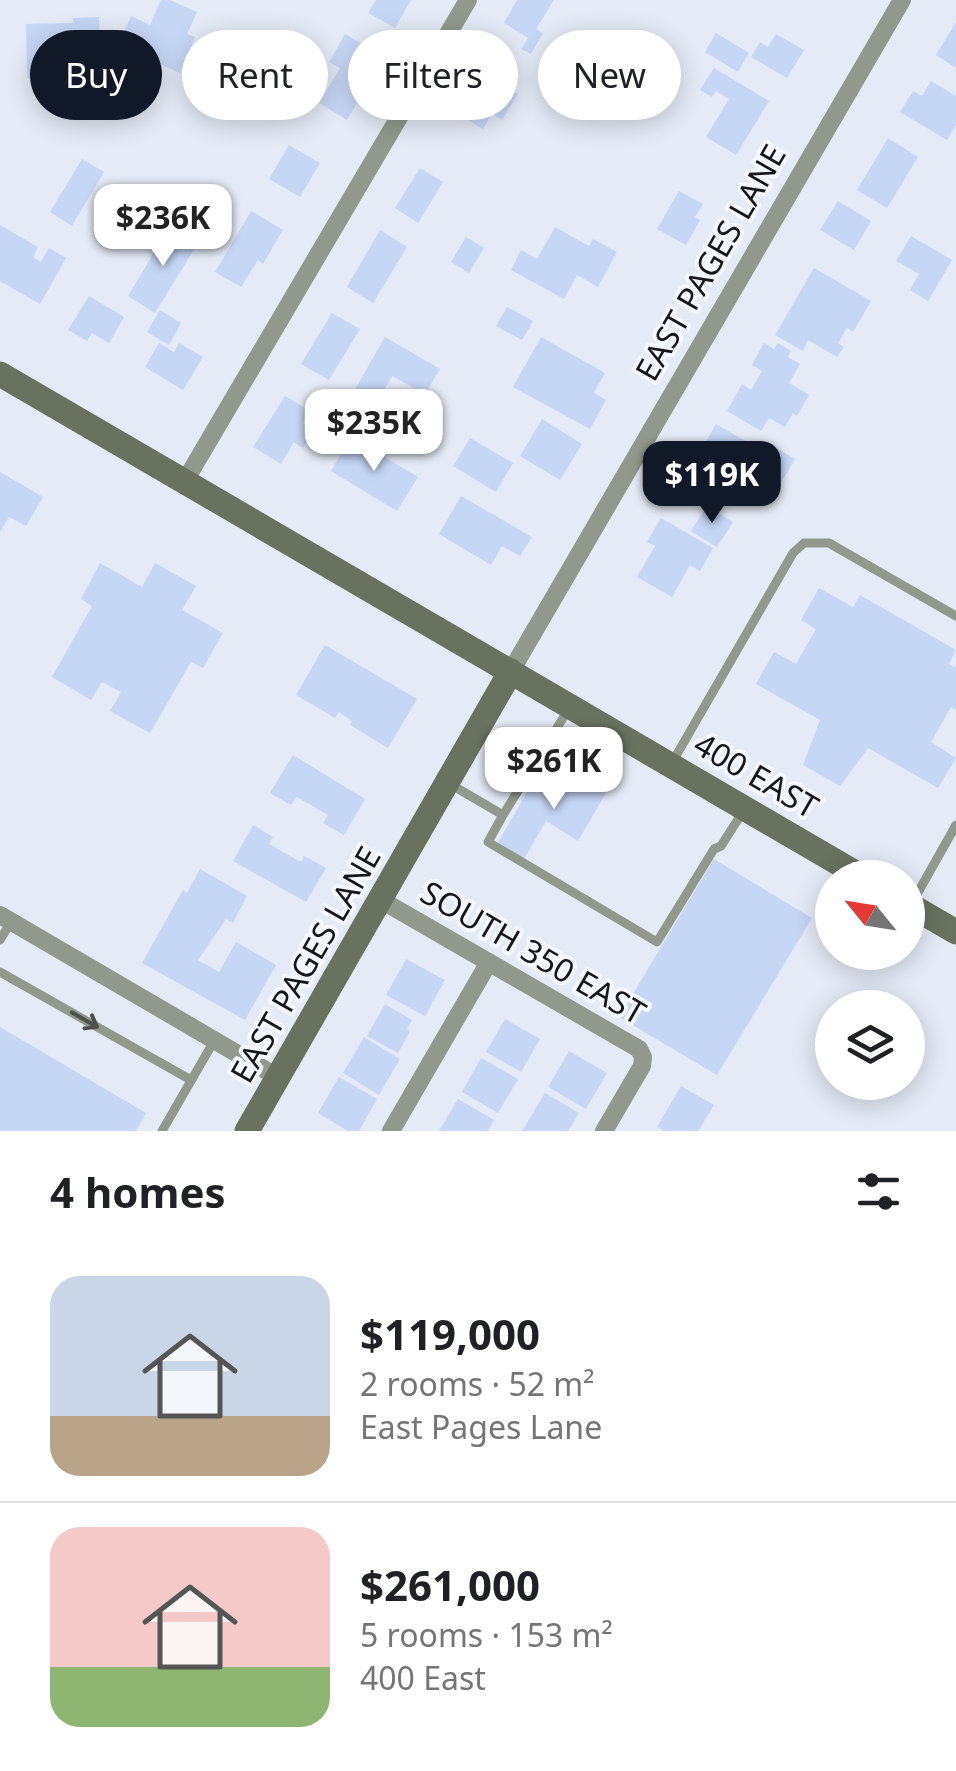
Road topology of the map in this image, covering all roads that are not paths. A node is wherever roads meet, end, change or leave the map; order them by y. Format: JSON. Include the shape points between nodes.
{"nodes":[{"id":1,"x":468,"y":0,"type":"edge"},
{"id":2,"x":902,"y":0,"type":"edge"},
{"id":3,"x":0,"y":374,"type":"edge"},
{"id":4,"x":185,"y":482,"type":"junction"},
{"id":5,"x":956,"y":616,"type":"edge"},
{"id":6,"x":511,"y":671,"type":"junction"},
{"id":7,"x":570,"y":705,"type":"junction"},
{"id":8,"x":671,"y":764,"type":"junction"},
{"id":9,"x":447,"y":783,"type":"junction"},
{"id":10,"x":746,"y":807,"type":"junction"},
{"id":11,"x":503,"y":814,"type":"junction"},
{"id":12,"x":956,"y":825,"type":"edge"},
{"id":13,"x":834,"y":860,"type":"edge"},
{"id":14,"x":925,"y":877,"type":"edge"},
{"id":15,"x":381,"y":900,"type":"junction"},
{"id":16,"x":925,"y":914,"type":"edge"},
{"id":17,"x":5,"y":918,"type":"edge"},
{"id":18,"x":956,"y":932,"type":"edge"},
{"id":19,"x":0,"y":940,"type":"edge"},
{"id":20,"x":489,"y":962,"type":"junction"},
{"id":21,"x":0,"y":972,"type":"edge"},
{"id":22,"x":214,"y":1040,"type":"junction"},
{"id":23,"x":280,"y":1078,"type":"junction"},
{"id":24,"x":191,"y":1080,"type":"junction"},
{"id":25,"x":162,"y":1131,"type":"edge"},
{"id":26,"x":247,"y":1131,"type":"edge"},
{"id":27,"x":391,"y":1131,"type":"edge"},
{"id":28,"x":604,"y":1131,"type":"edge"}],
"edges":[{"from":1,"to":4,"type":"street"},
{"from":2,"to":6,"type":"street","name":"EAST PAGES LANE"},
{"from":3,"to":4,"type":"main road","name":"400 EAST"},
{"from":4,"to":6,"type":"main road","name":"400 EAST"},
{"from":5,"to":8,"type":"lane","via":[[828,544],[804,542]]},
{"from":6,"to":7,"type":"main road","name":"400 EAST"},
{"from":6,"to":9,"type":"main road","name":"EAST PAGES LANE"},
{"from":7,"to":8,"type":"main road","name":"400 EAST"},
{"from":7,"to":11,"type":"lane"},
{"from":8,"to":10,"type":"main road","name":"400 EAST"},
{"from":9,"to":11,"type":"lane"},
{"from":9,"to":15,"type":"main road","name":"EAST PAGES LANE"},
{"from":10,"to":11,"type":"lane","via":[[657,942],[488,842]]},
{"from":10,"to":13,"type":"main road","name":"400 EAST"},
{"from":12,"to":14,"type":"lane"},
{"from":15,"to":20,"type":"street","name":"SOUTH 350 EAST"},
{"from":15,"to":23,"type":"main road","name":"EAST PAGES LANE"},
{"from":16,"to":18,"type":"main road"},
{"from":17,"to":19,"type":"lane"},
{"from":17,"to":22,"type":"street"},
{"from":20,"to":27,"type":"street"},
{"from":20,"to":28,"type":"street","name":"SOUTH 350 EAST","via":[[639,1049],[642,1066]]},
{"from":21,"to":24,"type":"lane","one_way":true},
{"from":22,"to":23,"type":"street"},
{"from":22,"to":24,"type":"lane"},
{"from":23,"to":26,"type":"main road","name":"EAST PAGES LANE"},
{"from":24,"to":25,"type":"lane"}]}
